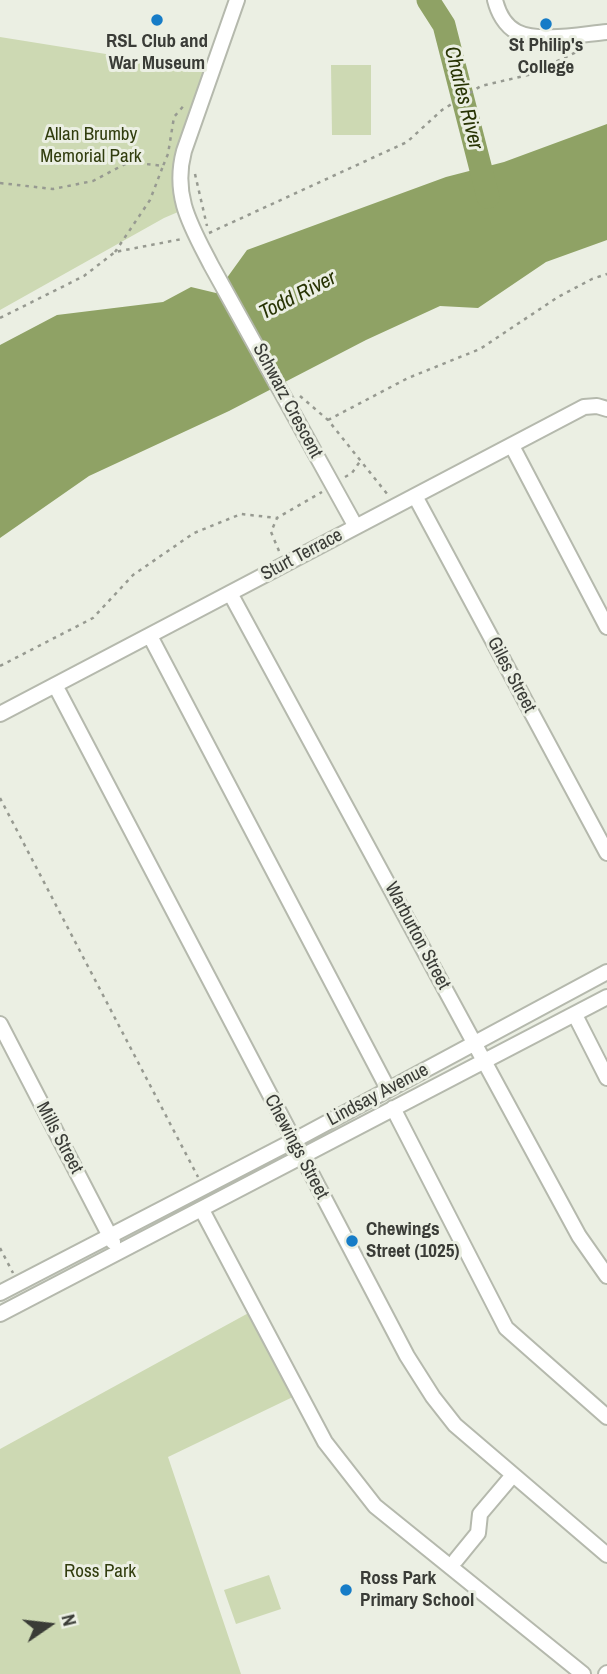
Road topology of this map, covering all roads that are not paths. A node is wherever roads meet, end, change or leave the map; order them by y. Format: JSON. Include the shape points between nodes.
{"nodes":[{"id":1,"x":237,"y":0,"type":"edge"},
{"id":2,"x":495,"y":0,"type":"edge"},
{"id":3,"x":607,"y":32,"type":"edge"},
{"id":4,"x":607,"y":409,"type":"edge"},
{"id":5,"x":512,"y":446,"type":"junction"},
{"id":6,"x":415,"y":496,"type":"junction"},
{"id":7,"x":356,"y":527,"type":"junction"},
{"id":8,"x":230,"y":593,"type":"junction"},
{"id":9,"x":607,"y":628,"type":"edge"},
{"id":10,"x":150,"y":636,"type":"junction"},
{"id":11,"x":55,"y":685,"type":"junction"},
{"id":12,"x":0,"y":714,"type":"edge"},
{"id":13,"x":607,"y":853,"type":"edge"},
{"id":14,"x":607,"y":972,"type":"edge"},
{"id":15,"x":607,"y":997,"type":"edge"},
{"id":16,"x":575,"y":1015,"type":"junction"},
{"id":17,"x":0,"y":1024,"type":"edge"},
{"id":18,"x":475,"y":1043,"type":"junction"},
{"id":19,"x":485,"y":1061,"type":"junction"},
{"id":20,"x":607,"y":1078,"type":"edge"},
{"id":21,"x":388,"y":1089,"type":"junction"},
{"id":22,"x":393,"y":1108,"type":"junction"},
{"id":23,"x":293,"y":1141,"type":"junction"},
{"id":24,"x":302,"y":1158,"type":"junction"},
{"id":25,"x":202,"y":1210,"type":"junction"},
{"id":26,"x":110,"y":1235,"type":"junction"},
{"id":27,"x":118,"y":1253,"type":"junction"},
{"id":28,"x":607,"y":1276,"type":"edge"},
{"id":29,"x":0,"y":1293,"type":"edge"},
{"id":30,"x":0,"y":1314,"type":"edge"},
{"id":31,"x":607,"y":1418,"type":"edge"},
{"id":32,"x":513,"y":1475,"type":"junction"},
{"id":33,"x":607,"y":1555,"type":"edge"},
{"id":34,"x":456,"y":1560,"type":"dead end"},
{"id":35,"x":583,"y":1674,"type":"edge"}],
"edges":[{"from":1,"to":7,"type":"street","name":"Schwarz Crescent","via":[[184,151],[179,189]]},
{"from":2,"to":3,"type":"street","via":[[506,23],[517,32],[555,37]]},
{"from":4,"to":5,"type":"street","name":"Sturt Terrace","via":[[584,408]]},
{"from":5,"to":6,"type":"street","name":"Sturt Terrace"},
{"from":5,"to":9,"type":"street"},
{"from":6,"to":7,"type":"street","name":"Sturt Terrace"},
{"from":6,"to":13,"type":"street","name":"Giles Street"},
{"from":7,"to":8,"type":"street","name":"Sturt Terrace"},
{"from":8,"to":10,"type":"street","name":"Sturt Terrace"},
{"from":8,"to":18,"type":"street","name":"Warburton Street"},
{"from":10,"to":11,"type":"street","name":"Sturt Terrace"},
{"from":10,"to":21,"type":"street"},
{"from":11,"to":12,"type":"street","name":"Sturt Terrace"},
{"from":11,"to":23,"type":"street","name":"Chewings Street"},
{"from":14,"to":18,"type":"street","name":"Lindsay Avenue"},
{"from":15,"to":16,"type":"street","name":"Lindsay Avenue"},
{"from":16,"to":19,"type":"street","name":"Lindsay Avenue"},
{"from":16,"to":20,"type":"street"},
{"from":17,"to":26,"type":"street","name":"Mills Street"},
{"from":18,"to":19,"type":"street","name":"Warburton Street"},
{"from":18,"to":21,"type":"street","name":"Lindsay Avenue"},
{"from":19,"to":22,"type":"street","name":"Lindsay Avenue"},
{"from":19,"to":28,"type":"street","name":"Warburton Street","via":[[579,1236]]},
{"from":21,"to":23,"type":"street","name":"Lindsay Avenue"},
{"from":22,"to":24,"type":"street","name":"Lindsay Avenue"},
{"from":22,"to":31,"type":"street","via":[[506,1328]]},
{"from":23,"to":24,"type":"street","name":"Chewings Street"},
{"from":23,"to":26,"type":"street","name":"Lindsay Avenue"},
{"from":24,"to":25,"type":"street","name":"Lindsay Avenue"},
{"from":24,"to":32,"type":"street","name":"Chewings Street","via":[[433,1397],[456,1425]]},
{"from":25,"to":27,"type":"street","name":"Lindsay Avenue"},
{"from":25,"to":35,"type":"street","via":[[326,1442],[375,1506]]},
{"from":26,"to":27,"type":"street","name":"Mills Street"},
{"from":26,"to":29,"type":"street","name":"Lindsay Avenue"},
{"from":27,"to":30,"type":"street","name":"Lindsay Avenue"},
{"from":32,"to":33,"type":"street","name":"Chewings Street"},
{"from":32,"to":34,"type":"street","via":[[480,1514],[478,1533]]}]}
